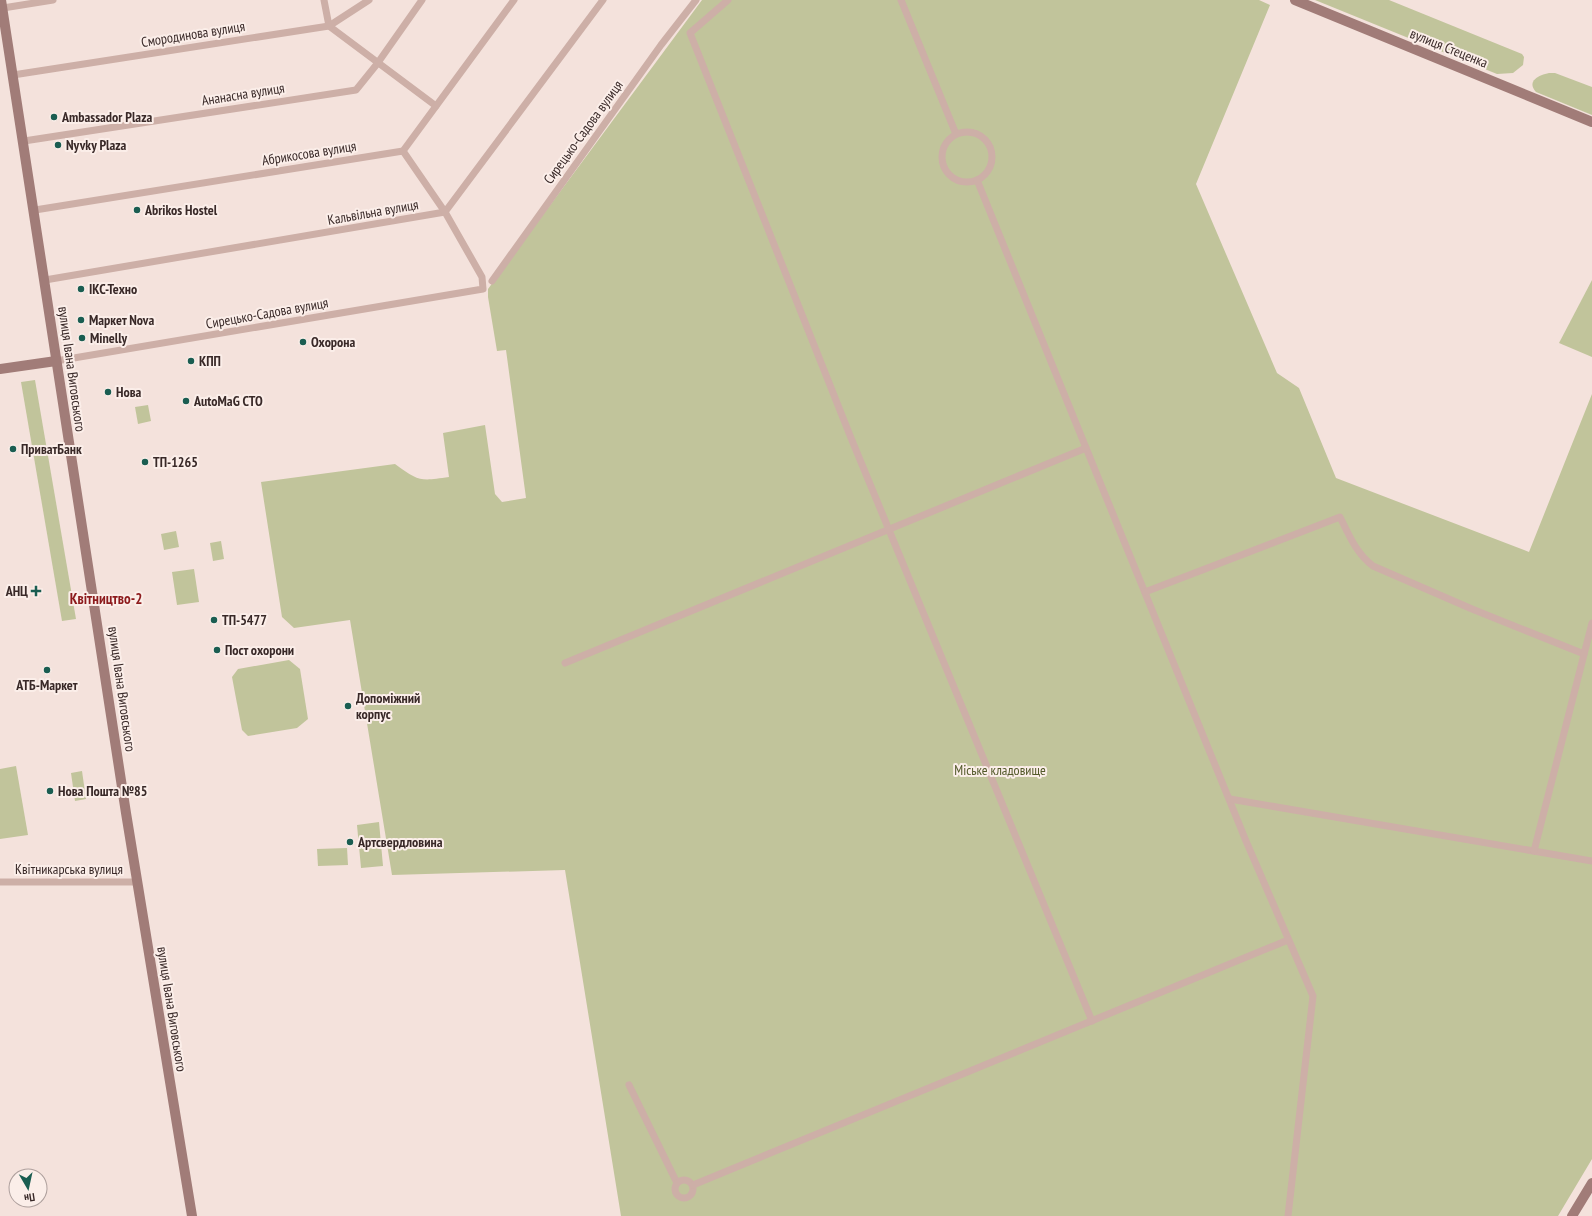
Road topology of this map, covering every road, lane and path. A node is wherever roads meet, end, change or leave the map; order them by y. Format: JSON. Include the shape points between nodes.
{"nodes":[{"id":1,"x":53,"y":0,"type":"edge"},
{"id":2,"x":324,"y":0,"type":"edge"},
{"id":3,"x":369,"y":0,"type":"edge"},
{"id":4,"x":422,"y":0,"type":"edge"},
{"id":5,"x":514,"y":0,"type":"edge"},
{"id":6,"x":603,"y":0,"type":"edge"},
{"id":7,"x":696,"y":0,"type":"edge"},
{"id":8,"x":728,"y":0,"type":"edge"},
{"id":9,"x":901,"y":0,"type":"edge"},
{"id":10,"x":1295,"y":0,"type":"edge"},
{"id":11,"x":2,"y":4,"type":"edge"},
{"id":12,"x":329,"y":26,"type":"junction"},
{"id":13,"x":377,"y":64,"type":"junction"},
{"id":14,"x":13,"y":75,"type":"junction"},
{"id":15,"x":436,"y":106,"type":"junction"},
{"id":16,"x":1592,"y":122,"type":"edge"},
{"id":17,"x":956,"y":134,"type":"junction"},
{"id":18,"x":24,"y":141,"type":"junction"},
{"id":19,"x":403,"y":151,"type":"junction"},
{"id":20,"x":977,"y":180,"type":"junction"},
{"id":21,"x":35,"y":210,"type":"junction"},
{"id":22,"x":445,"y":212,"type":"junction"},
{"id":23,"x":45,"y":280,"type":"junction"},
{"id":24,"x":492,"y":281,"type":"dead end"},
{"id":25,"x":56,"y":361,"type":"junction"},
{"id":26,"x":0,"y":370,"type":"edge"},
{"id":27,"x":1086,"y":448,"type":"junction"},
{"id":28,"x":889,"y":531,"type":"junction"},
{"id":29,"x":1145,"y":592,"type":"junction"},
{"id":30,"x":1592,"y":623,"type":"edge"},
{"id":31,"x":1584,"y":654,"type":"junction"},
{"id":32,"x":565,"y":663,"type":"dead end"},
{"id":33,"x":1230,"y":799,"type":"junction"},
{"id":34,"x":1534,"y":851,"type":"junction"},
{"id":35,"x":1592,"y":862,"type":"edge"},
{"id":36,"x":0,"y":882,"type":"edge"},
{"id":37,"x":137,"y":882,"type":"junction"},
{"id":38,"x":1288,"y":940,"type":"junction"},
{"id":39,"x":1092,"y":1021,"type":"junction"},
{"id":40,"x":629,"y":1085,"type":"dead end"},
{"id":41,"x":677,"y":1183,"type":"junction"},
{"id":42,"x":1592,"y":1183,"type":"edge"},
{"id":43,"x":692,"y":1185,"type":"junction"},
{"id":44,"x":192,"y":1216,"type":"edge"},
{"id":45,"x":1288,"y":1216,"type":"edge"},
{"id":46,"x":1572,"y":1216,"type":"edge"}],
"edges":[{"from":1,"to":11,"type":"street"},
{"from":2,"to":12,"type":"street"},
{"from":3,"to":12,"type":"street","name":"Смородинова вулиця"},
{"from":4,"to":13,"type":"street","name":"Ананасна вулиця"},
{"from":5,"to":15,"type":"street"},
{"from":6,"to":22,"type":"street"},
{"from":7,"to":24,"type":"street","name":"Сирецько-Садова вулиця"},
{"from":8,"to":28,"type":"street","via":[[690,33]]},
{"from":9,"to":17,"type":"street"},
{"from":10,"to":16,"type":"main road","name":"вулиця Стеценка"},
{"from":11,"to":14,"type":"main road","name":"вулиця Івана Виговського"},
{"from":12,"to":13,"type":"street"},
{"from":12,"to":14,"type":"street","name":"Смородинова вулиця"},
{"from":13,"to":15,"type":"street"},
{"from":13,"to":18,"type":"street","name":"Ананасна вулиця","via":[[356,90]]},
{"from":14,"to":18,"type":"main road","name":"вулиця Івана Виговського"},
{"from":15,"to":19,"type":"street"},
{"from":17,"to":20,"type":"street","via":[[945,144],[941,158],[943,165],[952,178],[960,181]]},
{"from":17,"to":20,"type":"street","via":[[977,134],[989,144],[992,161],[986,172]]},
{"from":18,"to":21,"type":"main road","name":"вулиця Івана Виговського"},
{"from":19,"to":21,"type":"street","name":"Абрикосова вулиця"},
{"from":19,"to":22,"type":"street"},
{"from":20,"to":27,"type":"street"},
{"from":21,"to":23,"type":"main road","name":"вулиця Івана Виговського"},
{"from":22,"to":23,"type":"street","name":"Кальвільна вулиця"},
{"from":22,"to":25,"type":"street","name":"Сирецько-Садова вулиця","via":[[482,277],[483,289]]},
{"from":23,"to":25,"type":"main road","name":"вулиця Івана Виговського"},
{"from":25,"to":26,"type":"main road"},
{"from":25,"to":37,"type":"main road","name":"вулиця Івана Виговського"},
{"from":27,"to":28,"type":"street"},
{"from":27,"to":29,"type":"street"},
{"from":28,"to":32,"type":"street"},
{"from":28,"to":39,"type":"street"},
{"from":29,"to":31,"type":"street","via":[[1340,517],[1356,548],[1373,566]]},
{"from":29,"to":33,"type":"street"},
{"from":30,"to":31,"type":"street"},
{"from":31,"to":34,"type":"street"},
{"from":33,"to":34,"type":"street"},
{"from":33,"to":38,"type":"street"},
{"from":34,"to":35,"type":"street"},
{"from":36,"to":37,"type":"street","name":"Квітникарська вулиця"},
{"from":37,"to":44,"type":"main road","name":"вулиця Івана Виговського"},
{"from":38,"to":39,"type":"street"},
{"from":38,"to":45,"type":"street","via":[[1313,996]]},
{"from":39,"to":43,"type":"street"},
{"from":40,"to":41,"type":"street"},
{"from":41,"to":43,"type":"street","via":[[686,1180]]},
{"from":41,"to":43,"type":"street","via":[[675,1191],[678,1196],[684,1198],[692,1194]]},
{"from":42,"to":46,"type":"main road"}]}
